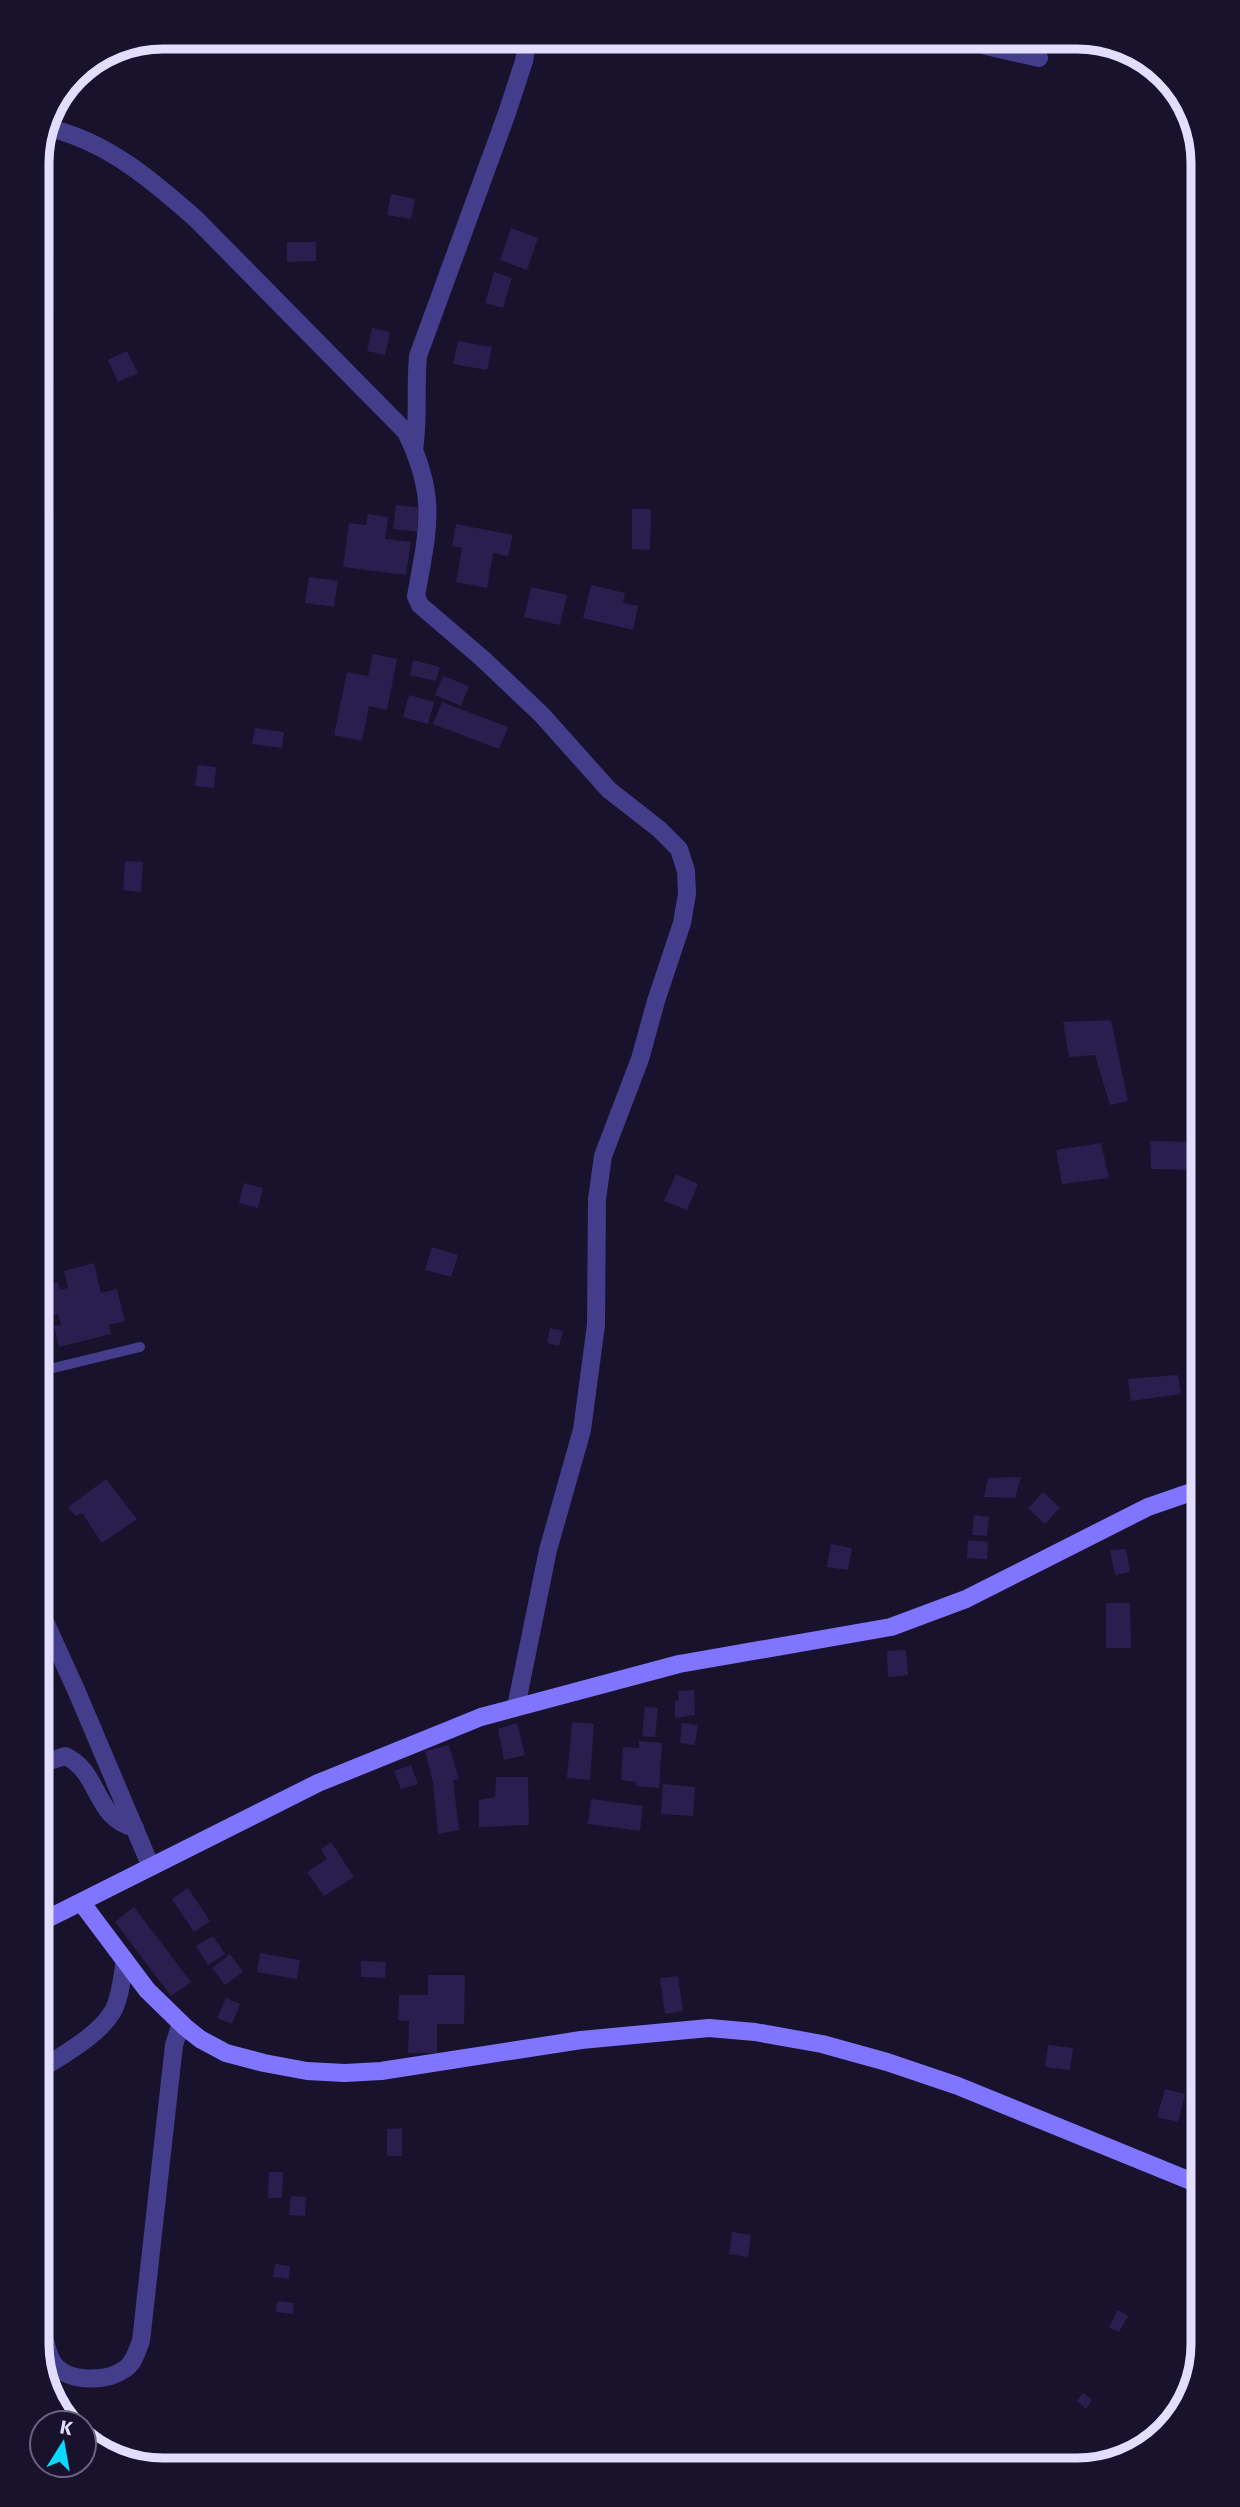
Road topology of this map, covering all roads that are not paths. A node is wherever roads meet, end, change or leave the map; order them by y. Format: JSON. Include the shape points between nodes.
{"nodes":[{"id":1,"x":526,"y":49,"type":"edge"},
{"id":2,"x":999,"y":49,"type":"edge"},
{"id":3,"x":1039,"y":58,"type":"dead end"},
{"id":4,"x":55,"y":130,"type":"edge"},
{"id":5,"x":414,"y":450,"type":"junction"},
{"id":6,"x":140,"y":1347,"type":"dead end"},
{"id":7,"x":49,"y":1369,"type":"edge"},
{"id":8,"x":1191,"y":1492,"type":"edge"},
{"id":9,"x":49,"y":1630,"type":"edge"},
{"id":10,"x":516,"y":1707,"type":"junction"},
{"id":11,"x":49,"y":1761,"type":"edge"},
{"id":12,"x":135,"y":1828,"type":"junction"},
{"id":13,"x":151,"y":1867,"type":"junction"},
{"id":14,"x":82,"y":1902,"type":"junction"},
{"id":15,"x":49,"y":1918,"type":"edge"},
{"id":16,"x":125,"y":1961,"type":"junction"},
{"id":17,"x":181,"y":2022,"type":"junction"},
{"id":18,"x":49,"y":2064,"type":"edge"},
{"id":19,"x":1191,"y":2181,"type":"edge"},
{"id":20,"x":50,"y":2352,"type":"edge"}],
"edges":[{"from":1,"to":5,"type":"street","via":[[418,356]]},
{"from":2,"to":3,"type":"street"},
{"from":4,"to":5,"type":"street","via":[[117,156],[177,202],[406,432]]},
{"from":5,"to":10,"type":"street","via":[[429,497],[416,596],[420,605],[558,730],[609,790],[679,849],[686,871],[682,923],[640,1059],[603,1156],[597,1199],[596,1325],[582,1430],[548,1550]]},
{"from":6,"to":7,"type":"lane"},
{"from":8,"to":10,"type":"street","via":[[1148,1507],[966,1599],[891,1627],[679,1664]]},
{"from":9,"to":12,"type":"street"},
{"from":10,"to":13,"type":"street","via":[[318,1783]]},
{"from":11,"to":12,"type":"street","via":[[65,1756],[78,1762],[111,1817]]},
{"from":12,"to":13,"type":"street"},
{"from":13,"to":14,"type":"street"},
{"from":14,"to":15,"type":"street"},
{"from":14,"to":16,"type":"street"},
{"from":16,"to":17,"type":"street"},
{"from":16,"to":18,"type":"street","via":[[114,2008],[106,2021]]},
{"from":17,"to":19,"type":"street","via":[[226,2053],[307,2071],[345,2073],[665,2031],[755,2032],[822,2044],[946,2082]]},
{"from":17,"to":20,"type":"street","via":[[174,2045],[141,2341],[126,2369],[101,2379],[64,2371],[53,2363]]}]}
